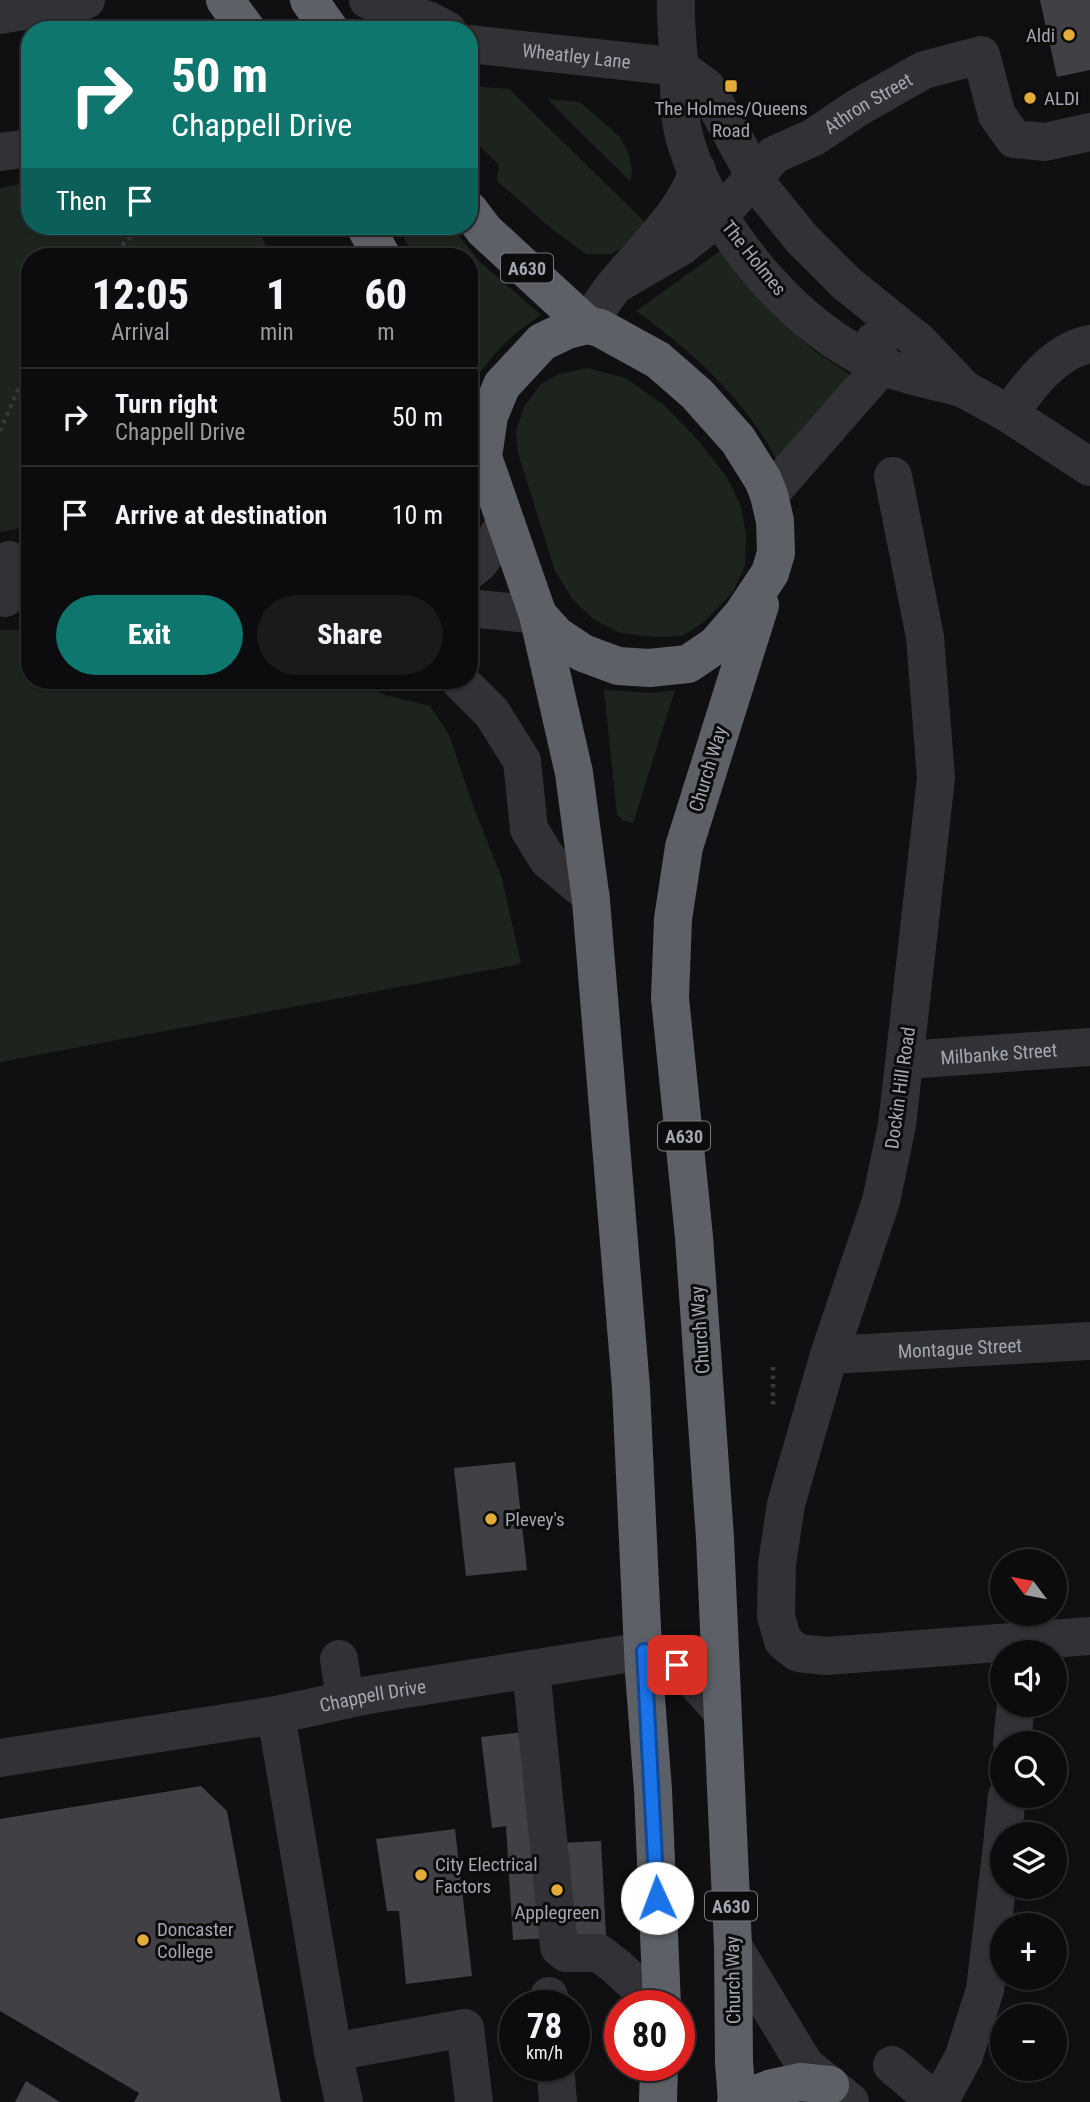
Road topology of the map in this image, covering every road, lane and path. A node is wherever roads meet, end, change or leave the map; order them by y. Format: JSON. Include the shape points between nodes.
{"nodes":[{"id":1,"x":81,"y":0,"type":"edge"},
{"id":2,"x":225,"y":0,"type":"edge"},
{"id":3,"x":309,"y":0,"type":"edge"},
{"id":4,"x":682,"y":2,"type":"edge"},
{"id":5,"x":378,"y":8,"type":"edge"},
{"id":6,"x":0,"y":15,"type":"edge"},
{"id":7,"x":240,"y":21,"type":"edge"},
{"id":8,"x":324,"y":21,"type":"edge"},
{"id":9,"x":430,"y":21,"type":"edge"},
{"id":10,"x":478,"y":42,"type":"edge"},
{"id":11,"x":679,"y":67,"type":"junction"},
{"id":12,"x":1090,"y":132,"type":"edge"},
{"id":13,"x":21,"y":149,"type":"edge"},
{"id":14,"x":0,"y":152,"type":"edge"},
{"id":15,"x":696,"y":170,"type":"junction"},
{"id":16,"x":759,"y":183,"type":"junction"},
{"id":17,"x":478,"y":222,"type":"edge"},
{"id":18,"x":723,"y":223,"type":"junction"},
{"id":19,"x":133,"y":235,"type":"edge"},
{"id":20,"x":119,"y":248,"type":"edge"},
{"id":21,"x":846,"y":283,"type":"junction"},
{"id":22,"x":615,"y":285,"type":"junction"},
{"id":23,"x":587,"y":325,"type":"junction"},
{"id":24,"x":1090,"y":344,"type":"edge"},
{"id":25,"x":882,"y":366,"type":"junction"},
{"id":26,"x":21,"y":386,"type":"edge"},
{"id":27,"x":964,"y":389,"type":"junction"},
{"id":28,"x":1009,"y":415,"type":"junction"},
{"id":29,"x":0,"y":431,"type":"edge"},
{"id":30,"x":478,"y":439,"type":"edge"},
{"id":31,"x":478,"y":448,"type":"edge"},
{"id":32,"x":1090,"y":467,"type":"edge"},
{"id":33,"x":892,"y":476,"type":"dead end"},
{"id":34,"x":769,"y":495,"type":"junction"},
{"id":35,"x":506,"y":523,"type":"junction"},
{"id":36,"x":9,"y":560,"type":"dead end"},
{"id":37,"x":478,"y":564,"type":"edge"},
{"id":38,"x":770,"y":573,"type":"junction"},
{"id":39,"x":12,"y":598,"type":"edge"},
{"id":40,"x":478,"y":609,"type":"edge"},
{"id":41,"x":538,"y":615,"type":"junction"},
{"id":42,"x":468,"y":689,"type":"edge"},
{"id":43,"x":591,"y":896,"type":"junction"},
{"id":44,"x":1090,"y":1047,"type":"edge"},
{"id":45,"x":906,"y":1060,"type":"junction"},
{"id":46,"x":1090,"y":1341,"type":"edge"},
{"id":47,"x":829,"y":1355,"type":"junction"},
{"id":48,"x":773,"y":1367,"type":"dead end"},
{"id":49,"x":773,"y":1417,"type":"dead end"},
{"id":50,"x":1090,"y":1636,"type":"edge"},
{"id":51,"x":1062,"y":1640,"type":"edge"},
{"id":52,"x":990,"y":1648,"type":"edge"},
{"id":53,"x":644,"y":1651,"type":"junction"},
{"id":54,"x":339,"y":1659,"type":"dead end"},
{"id":55,"x":531,"y":1669,"type":"junction"},
{"id":56,"x":345,"y":1700,"type":"junction"},
{"id":57,"x":722,"y":1712,"type":"junction"},
{"id":58,"x":276,"y":1715,"type":"junction"},
{"id":59,"x":0,"y":1758,"type":"edge"},
{"id":60,"x":996,"y":1899,"type":"edge"},
{"id":61,"x":733,"y":1946,"type":"junction"},
{"id":62,"x":643,"y":1990,"type":"edge"},
{"id":63,"x":659,"y":1990,"type":"edge"},
{"id":64,"x":331,"y":2042,"type":"junction"},
{"id":65,"x":892,"y":2065,"type":"dead end"},
{"id":66,"x":556,"y":2081,"type":"edge"},
{"id":67,"x":658,"y":2081,"type":"edge"},
{"id":68,"x":840,"y":2094,"type":"edge"},
{"id":69,"x":344,"y":2102,"type":"edge"},
{"id":70,"x":474,"y":2102,"type":"edge"},
{"id":71,"x":558,"y":2102,"type":"edge"},
{"id":72,"x":657,"y":2102,"type":"edge"},
{"id":73,"x":737,"y":2102,"type":"edge"},
{"id":74,"x":937,"y":2102,"type":"edge"}],
"edges":[{"from":1,"to":6,"type":"street"},
{"from":2,"to":7,"type":"highway"},
{"from":3,"to":8,"type":"highway"},
{"from":4,"to":11,"type":"street","name":"The Holmes"},
{"from":5,"to":9,"type":"street","name":"Wheatley Lane"},
{"from":10,"to":11,"type":"street","name":"Wheatley Lane"},
{"from":11,"to":15,"type":"street","name":"The Holmes","via":[[679,107]]},
{"from":11,"to":16,"type":"street","name":"The Holmes","via":[[706,87]]},
{"from":12,"to":16,"type":"street","name":"Athron Street","via":[[1045,142],[1014,139],[997,115],[981,55],[924,71],[814,137],[774,155]]},
{"from":13,"to":14,"type":"street"},
{"from":15,"to":18,"type":"street","name":"The Holmes"},
{"from":15,"to":22,"type":"street","via":[[680,206]]},
{"from":16,"to":18,"type":"street","name":"Athron Street"},
{"from":16,"to":21,"type":"street","name":"The Holmes","via":[[802,239]]},
{"from":17,"to":23,"type":"highway","number":"A630"},
{"from":18,"to":22,"type":"street","name":"Athron Street"},
{"from":18,"to":25,"type":"street","name":"The Holmes","via":[[771,283],[816,328]]},
{"from":19,"to":20,"type":"path"},
{"from":21,"to":25,"type":"street","name":"The Holmes","via":[[872,334]]},
{"from":21,"to":27,"type":"street","name":"The Holmes","via":[[918,341]]},
{"from":22,"to":23,"type":"street"},
{"from":23,"to":30,"type":"highway","via":[[542,342],[502,385]]},
{"from":23,"to":34,"type":"highway","name":"Church Way","via":[[658,360],[698,394],[738,440]]},
{"from":24,"to":28,"type":"street","via":[[1080,345],[1051,365]]},
{"from":25,"to":27,"type":"street","name":"The Holmes"},
{"from":25,"to":34,"type":"street"},
{"from":26,"to":29,"type":"path"},
{"from":27,"to":28,"type":"street","name":"The Holmes"},
{"from":28,"to":32,"type":"street","name":"The Holmes"},
{"from":31,"to":35,"type":"highway"},
{"from":33,"to":45,"type":"street","name":"Dockin Hill Road","via":[[925,637],[936,778]]},
{"from":34,"to":38,"type":"highway","name":"Church Way","via":[[776,553]]},
{"from":35,"to":37,"type":"street"},
{"from":35,"to":41,"type":"highway"},
{"from":36,"to":39,"type":"street"},
{"from":38,"to":41,"type":"highway","via":[[716,645],[688,664],[618,666],[583,653],[556,635]]},
{"from":38,"to":57,"type":"highway","name":"Church Way","number":"A630","via":[[684,847],[673,919],[670,998],[694,1237]]},
{"from":40,"to":41,"type":"street"},
{"from":41,"to":43,"type":"highway","via":[[574,773]]},
{"from":42,"to":43,"type":"street","via":[[492,713],[522,761],[529,829],[548,860]]},
{"from":43,"to":53,"type":"highway","via":[[631,1388]]},
{"from":44,"to":45,"type":"street","name":"Milbanke Street"},
{"from":45,"to":47,"type":"street","name":"Dockin Hill Road","via":[[881,1201]]},
{"from":46,"to":47,"type":"street","name":"Montague Street"},
{"from":47,"to":52,"type":"street","name":"Dockin Hill Road","via":[[786,1504],[776,1616],[783,1641],[798,1653],[826,1657]]},
{"from":48,"to":49,"type":"path"},
{"from":50,"to":51,"type":"street","name":"Dockin Hill Road"},
{"from":53,"to":55,"type":"street","name":"Chappell Drive"},
{"from":53,"to":57,"type":"street","via":[[663,1655],[681,1669]]},
{"from":53,"to":63,"type":"highway"},
{"from":54,"to":56,"type":"street"},
{"from":55,"to":56,"type":"street","name":"Chappell Drive"},
{"from":55,"to":62,"type":"street","via":[[559,1947],[566,1953],[599,1953]]},
{"from":56,"to":58,"type":"street","name":"Chappell Drive"},
{"from":57,"to":61,"type":"highway","name":"Church Way","number":"A630"},
{"from":58,"to":59,"type":"street","name":"Chappell Drive"},
{"from":58,"to":64,"type":"street"},
{"from":60,"to":74,"type":"street","via":[[985,1990],[964,2056]]},
{"from":61,"to":68,"type":"street","via":[[805,2064]]},
{"from":61,"to":73,"type":"highway","name":"Church Way","number":"A630"},
{"from":64,"to":69,"type":"street"},
{"from":64,"to":70,"type":"street","via":[[465,2028]]},
{"from":65,"to":74,"type":"street"},
{"from":66,"to":71,"type":"street"},
{"from":67,"to":72,"type":"highway"},
{"from":68,"to":73,"type":"highway","via":[[800,2082]]}]}
